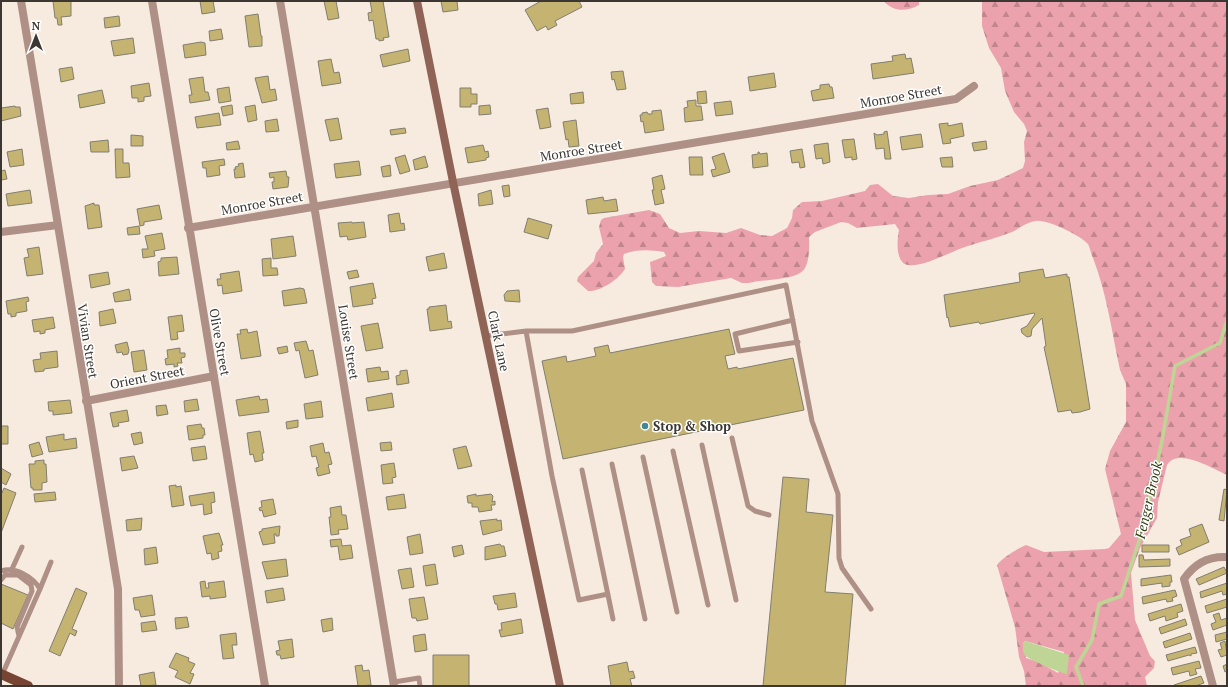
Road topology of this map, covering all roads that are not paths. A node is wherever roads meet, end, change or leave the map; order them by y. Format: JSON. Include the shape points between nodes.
{"nodes":[{"id":1,"x":21,"y":1,"type":"edge"},
{"id":2,"x":152,"y":1,"type":"edge"},
{"id":3,"x":280,"y":1,"type":"edge"},
{"id":4,"x":417,"y":1,"type":"edge"},
{"id":5,"x":974,"y":86,"type":"dead end"},
{"id":6,"x":453,"y":182,"type":"junction"},
{"id":7,"x":314,"y":206,"type":"junction"},
{"id":8,"x":58,"y":224,"type":"junction"},
{"id":9,"x":188,"y":228,"type":"junction"},
{"id":10,"x":1,"y":232,"type":"edge"},
{"id":11,"x":793,"y":320,"type":"junction"},
{"id":12,"x":526,"y":331,"type":"junction"},
{"id":13,"x":485,"y":336,"type":"junction"},
{"id":14,"x":798,"y":342,"type":"junction"},
{"id":15,"x":214,"y":376,"type":"junction"},
{"id":16,"x":86,"y":401,"type":"junction"},
{"id":17,"x":732,"y":438,"type":"dead end"},
{"id":18,"x":702,"y":445,"type":"dead end"},
{"id":19,"x":673,"y":451,"type":"dead end"},
{"id":20,"x":643,"y":457,"type":"dead end"},
{"id":21,"x":612,"y":464,"type":"dead end"},
{"id":22,"x":582,"y":470,"type":"dead end"},
{"id":23,"x":769,"y":515,"type":"dead end"},
{"id":24,"x":22,"y":548,"type":"dead end"},
{"id":25,"x":1227,"y":557,"type":"edge"},
{"id":26,"x":51,"y":562,"type":"dead end"},
{"id":27,"x":12,"y":569,"type":"junction"},
{"id":28,"x":1,"y":571,"type":"edge"},
{"id":29,"x":1,"y":580,"type":"edge"},
{"id":30,"x":40,"y":589,"type":"junction"},
{"id":31,"x":608,"y":594,"type":"junction"},
{"id":32,"x":736,"y":600,"type":"dead end"},
{"id":33,"x":708,"y":605,"type":"dead end"},
{"id":34,"x":871,"y":608,"type":"dead end"},
{"id":35,"x":677,"y":612,"type":"dead end"},
{"id":36,"x":613,"y":619,"type":"dead end"},
{"id":37,"x":645,"y":619,"type":"dead end"},
{"id":38,"x":20,"y":637,"type":"junction"},
{"id":39,"x":2,"y":674,"type":"edge"},
{"id":40,"x":394,"y":684,"type":"edge"},
{"id":41,"x":25,"y":685,"type":"edge"},
{"id":42,"x":119,"y":686,"type":"edge"},
{"id":43,"x":265,"y":686,"type":"edge"},
{"id":44,"x":420,"y":686,"type":"edge"},
{"id":45,"x":560,"y":686,"type":"edge"},
{"id":46,"x":1213,"y":686,"type":"edge"}],
"edges":[{"from":1,"to":8,"type":"street","name":"Vivian Street"},
{"from":2,"to":9,"type":"street","name":"Olive Street"},
{"from":3,"to":7,"type":"street","name":"Louise Street"},
{"from":4,"to":6,"type":"main road","name":"Clark Lane"},
{"from":5,"to":6,"type":"street","name":"Monroe Street","via":[[956,99]]},
{"from":6,"to":7,"type":"street","name":"Monroe Street"},
{"from":6,"to":13,"type":"main road","name":"Clark Lane"},
{"from":7,"to":9,"type":"street","name":"Monroe Street"},
{"from":7,"to":40,"type":"street","name":"Louise Street"},
{"from":8,"to":10,"type":"street"},
{"from":8,"to":16,"type":"street","name":"Vivian Street"},
{"from":9,"to":15,"type":"street","name":"Olive Street"},
{"from":11,"to":12,"type":"lane","via":[[786,285],[572,331]]},
{"from":11,"to":14,"type":"lane"},
{"from":11,"to":14,"type":"lane","via":[[735,334],[739,351]]},
{"from":12,"to":13,"type":"lane"},
{"from":12,"to":31,"type":"lane","via":[[552,476],[579,600]]},
{"from":13,"to":45,"type":"main road","name":"Clark Lane"},
{"from":14,"to":34,"type":"lane","via":[[812,421],[838,494],[839,558],[842,568]]},
{"from":15,"to":16,"type":"street","name":"Orient Street"},
{"from":15,"to":43,"type":"street","name":"Olive Street"},
{"from":16,"to":42,"type":"street","name":"Vivian Street","via":[[118,589]]},
{"from":17,"to":23,"type":"lane","via":[[748,506]]},
{"from":18,"to":32,"type":"lane"},
{"from":19,"to":33,"type":"lane"},
{"from":20,"to":35,"type":"lane"},
{"from":21,"to":37,"type":"lane"},
{"from":22,"to":31,"type":"lane"},
{"from":24,"to":27,"type":"lane"},
{"from":25,"to":46,"type":"street","via":[[1217,556],[1192,567],[1184,579]]},
{"from":26,"to":30,"type":"lane"},
{"from":27,"to":28,"type":"lane"},
{"from":27,"to":30,"type":"lane","via":[[37,583]]},
{"from":29,"to":38,"type":"lane","via":[[5,575],[18,575],[31,584],[32,591],[17,627]]},
{"from":30,"to":38,"type":"lane"},
{"from":31,"to":36,"type":"lane"},
{"from":38,"to":39,"type":"lane"},
{"from":39,"to":41,"type":"main road"},
{"from":40,"to":44,"type":"lane","via":[[419,678]]}]}
